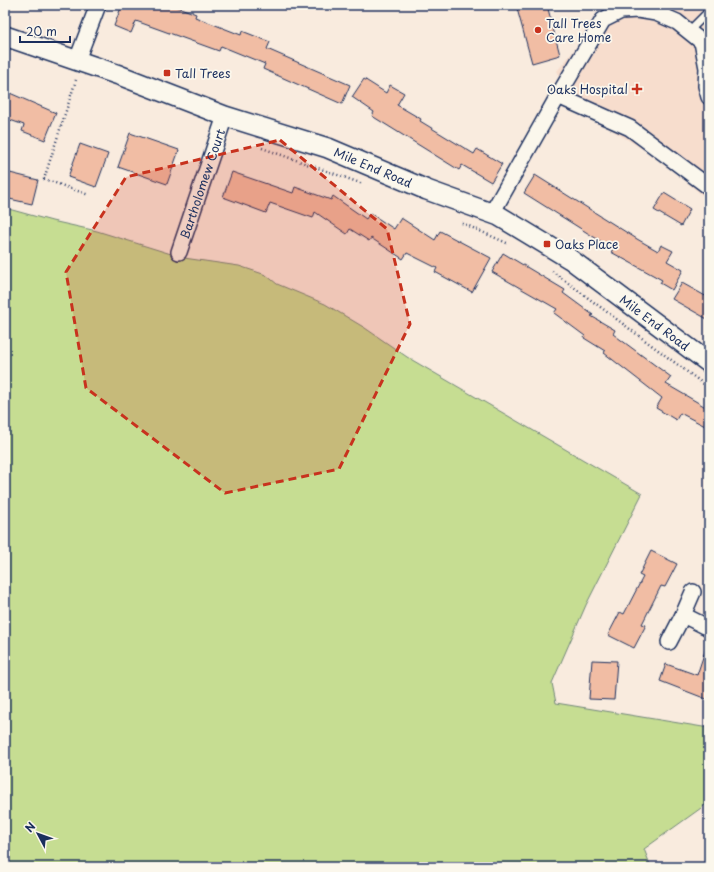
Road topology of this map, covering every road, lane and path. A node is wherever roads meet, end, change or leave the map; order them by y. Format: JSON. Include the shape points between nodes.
{"nodes":[{"id":1,"x":98,"y":5,"type":"edge"},
{"id":2,"x":709,"y":11,"type":"edge"},
{"id":3,"x":690,"y":31,"type":"junction"},
{"id":4,"x":5,"y":36,"type":"edge"},
{"id":5,"x":73,"y":69,"type":"junction"},
{"id":6,"x":76,"y":80,"type":"junction"},
{"id":7,"x":84,"y":82,"type":"dead end"},
{"id":8,"x":558,"y":96,"type":"junction"},
{"id":9,"x":709,"y":97,"type":"edge"},
{"id":10,"x":225,"y":116,"type":"junction"},
{"id":11,"x":261,"y":148,"type":"dead end"},
{"id":12,"x":364,"y":184,"type":"dead end"},
{"id":13,"x":709,"y":187,"type":"edge"},
{"id":14,"x":89,"y":195,"type":"dead end"},
{"id":15,"x":492,"y":213,"type":"junction"},
{"id":16,"x":459,"y":222,"type":"dead end"},
{"id":17,"x":516,"y":248,"type":"dead end"},
{"id":18,"x":179,"y":252,"type":"dead end"},
{"id":19,"x":548,"y":268,"type":"dead end"},
{"id":20,"x":709,"y":362,"type":"edge"},
{"id":21,"x":709,"y":388,"type":"edge"},
{"id":22,"x":693,"y":592,"type":"dead end"},
{"id":23,"x":683,"y":615,"type":"junction"},
{"id":24,"x":709,"y":628,"type":"edge"},
{"id":25,"x":669,"y":642,"type":"dead end"}],
"edges":[{"from":1,"to":5,"type":"street"},
{"from":2,"to":3,"type":"lane"},
{"from":3,"to":8,"type":"street","via":[[677,22],[656,14],[638,10],[621,11],[603,20]]},
{"from":3,"to":9,"type":"street","via":[[702,42]]},
{"from":4,"to":5,"type":"street","name":"Mile End Road"},
{"from":5,"to":6,"type":"path"},
{"from":5,"to":10,"type":"street","name":"Mile End Road"},
{"from":6,"to":7,"type":"path"},
{"from":6,"to":14,"type":"path","via":[[44,179]]},
{"from":8,"to":13,"type":"street","via":[[630,128]]},
{"from":8,"to":15,"type":"street"},
{"from":10,"to":15,"type":"street","name":"Mile End Road","via":[[328,148],[427,190]]},
{"from":10,"to":18,"type":"street","name":"Bartholomew Court"},
{"from":11,"to":12,"type":"path"},
{"from":15,"to":20,"type":"street","name":"Mile End Road","via":[[570,259]]},
{"from":16,"to":17,"type":"path"},
{"from":19,"to":21,"type":"path"},
{"from":22,"to":23,"type":"street"},
{"from":23,"to":24,"type":"street"},
{"from":23,"to":25,"type":"street"}]}
